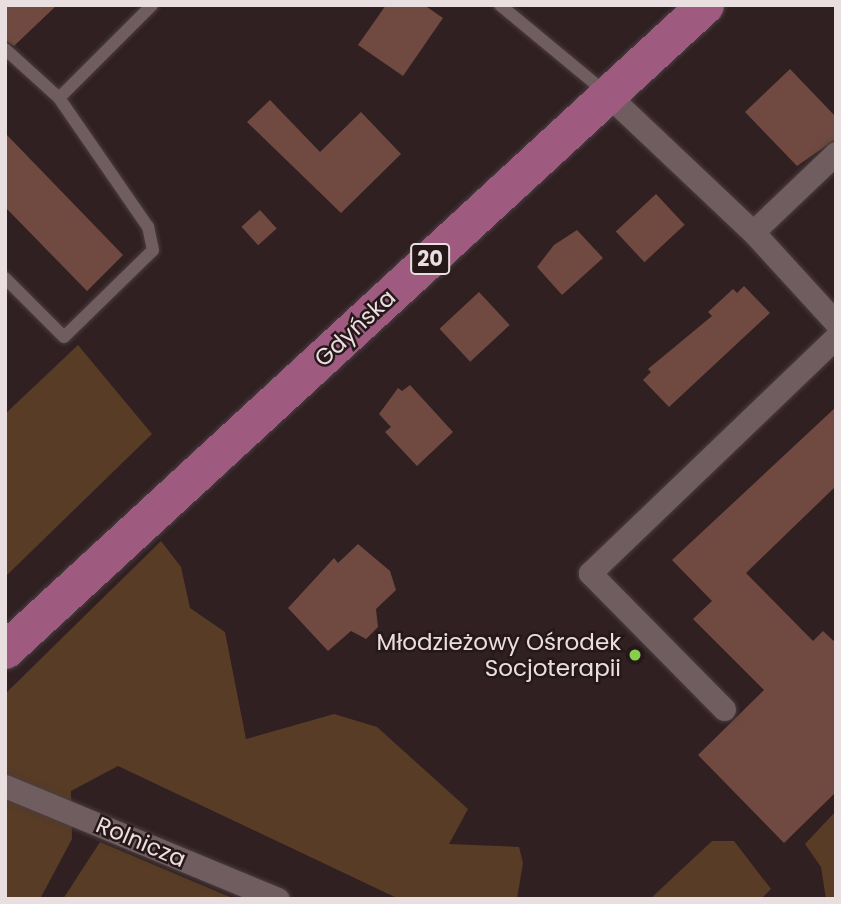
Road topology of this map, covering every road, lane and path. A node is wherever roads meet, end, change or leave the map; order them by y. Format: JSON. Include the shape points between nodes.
{"nodes":[{"id":1,"x":152,"y":5,"type":"edge"},
{"id":2,"x":500,"y":5,"type":"edge"},
{"id":3,"x":705,"y":5,"type":"edge"},
{"id":4,"x":5,"y":49,"type":"edge"},
{"id":5,"x":608,"y":95,"type":"junction"},
{"id":6,"x":59,"y":98,"type":"junction"},
{"id":7,"x":836,"y":153,"type":"edge"},
{"id":8,"x":753,"y":232,"type":"junction"},
{"id":9,"x":5,"y":278,"type":"edge"},
{"id":10,"x":836,"y":323,"type":"edge"},
{"id":11,"x":836,"y":337,"type":"edge"},
{"id":12,"x":5,"y":650,"type":"edge"},
{"id":13,"x":724,"y":709,"type":"dead end"},
{"id":14,"x":5,"y":786,"type":"edge"},
{"id":15,"x":278,"y":899,"type":"edge"}],
"edges":[{"from":1,"to":6,"type":"lane"},
{"from":2,"to":5,"type":"lane","via":[[573,60]]},
{"from":3,"to":5,"type":"main road","name":"Gdyńska","number":"20"},
{"from":4,"to":6,"type":"lane"},
{"from":5,"to":8,"type":"street"},
{"from":5,"to":12,"type":"main road","name":"Gdyńska","number":"20"},
{"from":6,"to":9,"type":"lane","via":[[148,227],[153,250],[64,337]]},
{"from":7,"to":8,"type":"street"},
{"from":8,"to":10,"type":"street"},
{"from":11,"to":13,"type":"street","via":[[590,573]]},
{"from":14,"to":15,"type":"street","name":"Rolnicza"}]}
